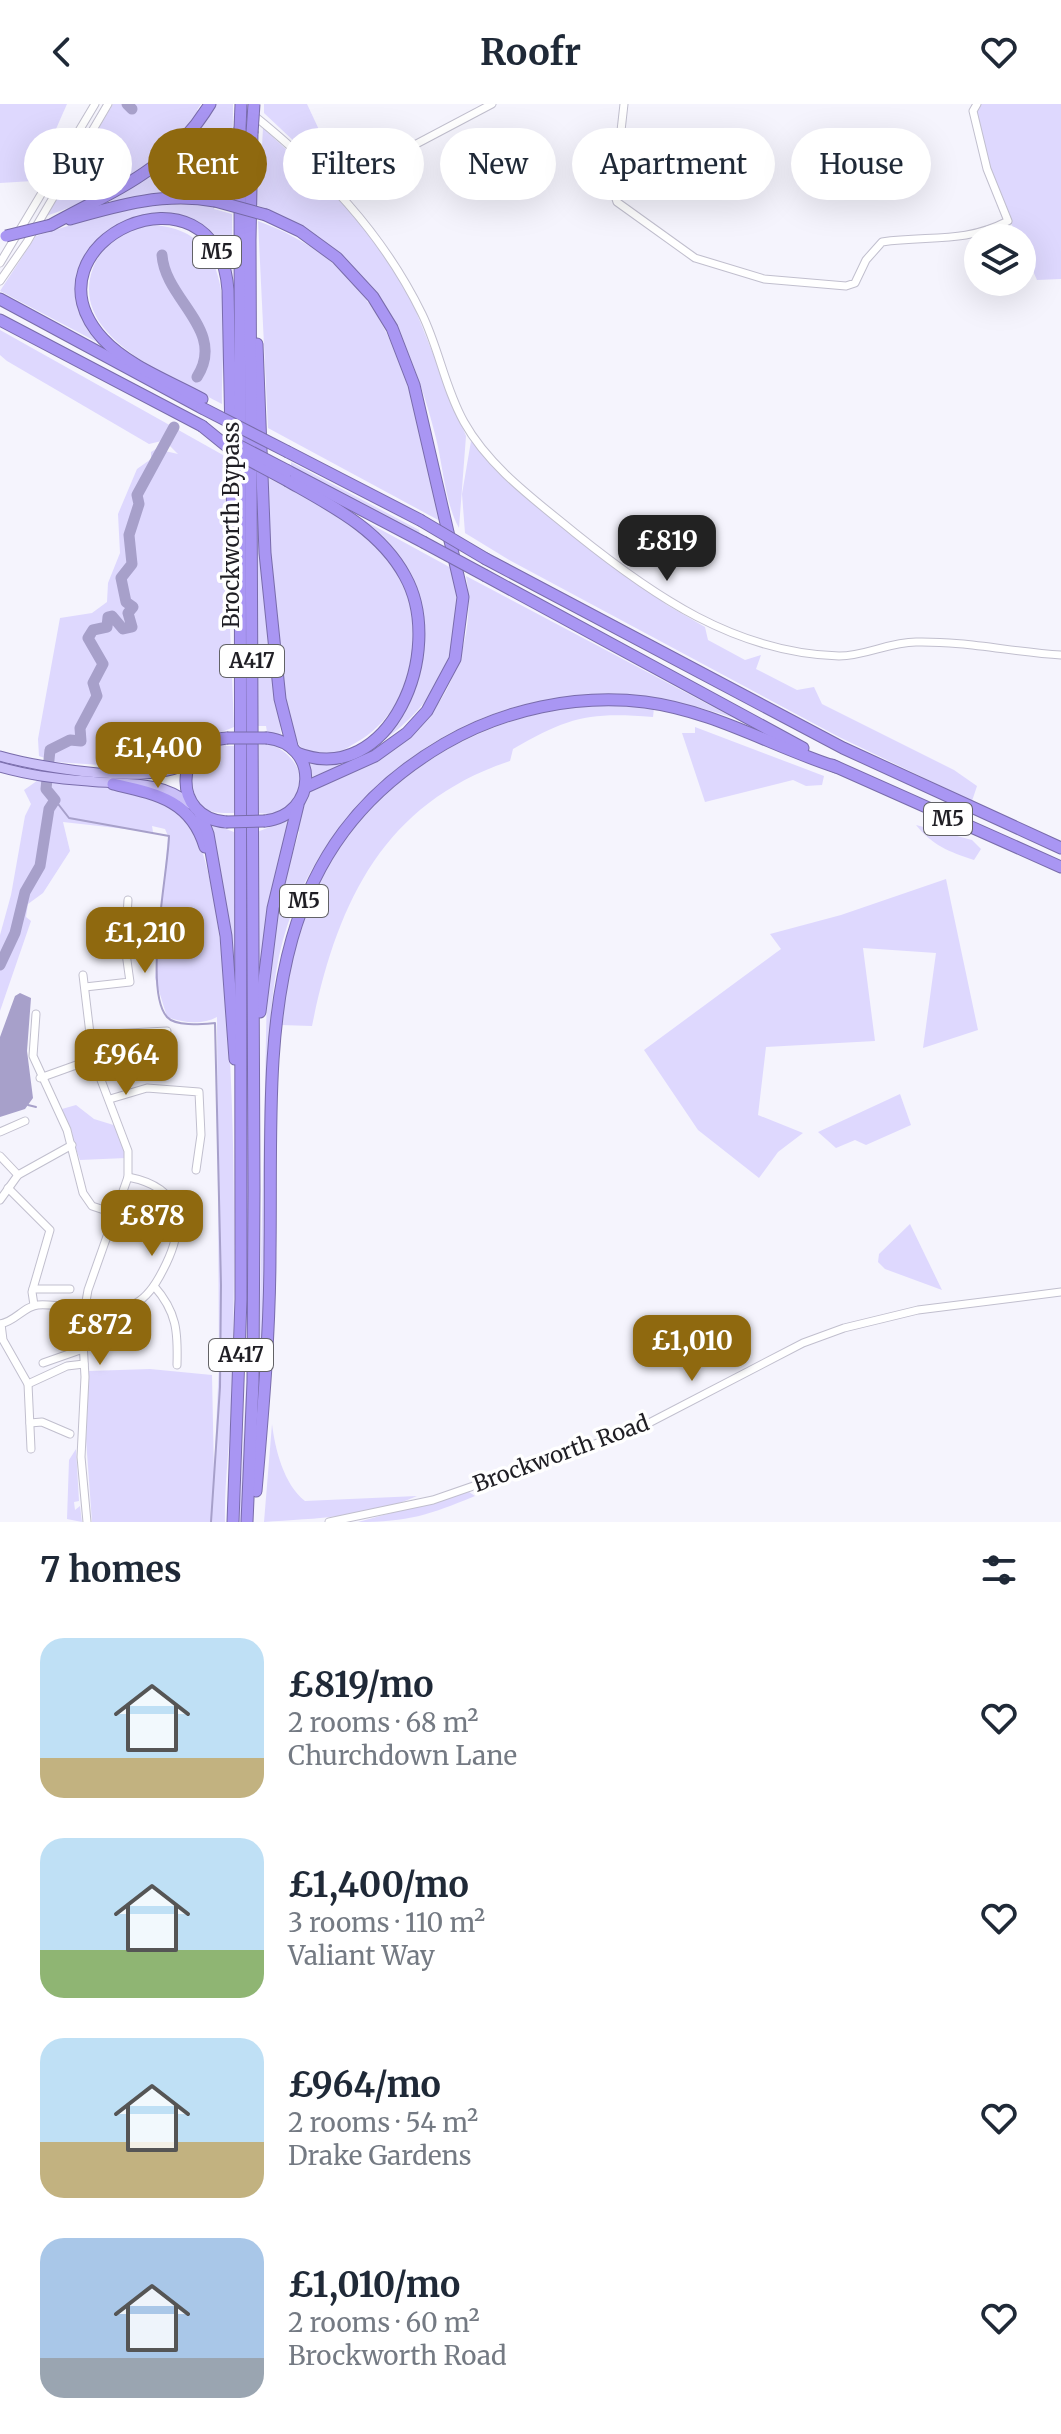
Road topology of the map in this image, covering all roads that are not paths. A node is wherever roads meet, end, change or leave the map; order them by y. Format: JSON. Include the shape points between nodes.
{"nodes":[{"id":1,"x":95,"y":104,"type":"edge"},
{"id":2,"x":108,"y":104,"type":"edge"},
{"id":3,"x":210,"y":104,"type":"edge"},
{"id":4,"x":240,"y":104,"type":"edge"},
{"id":5,"x":254,"y":104,"type":"edge"},
{"id":6,"x":492,"y":104,"type":"edge"},
{"id":7,"x":624,"y":104,"type":"edge"},
{"id":8,"x":977,"y":104,"type":"edge"},
{"id":9,"x":283,"y":139,"type":"edge"},
{"id":10,"x":424,"y":140,"type":"edge"},
{"id":11,"x":346,"y":200,"type":"edge"},
{"id":12,"x":51,"y":225,"type":"junction"},
{"id":13,"x":3,"y":236,"type":"edge"},
{"id":14,"x":250,"y":240,"type":"junction"},
{"id":15,"x":0,"y":263,"type":"edge"},
{"id":16,"x":0,"y":281,"type":"edge"},
{"id":17,"x":5,"y":302,"type":"edge"},
{"id":18,"x":3,"y":322,"type":"edge"},
{"id":19,"x":202,"y":404,"type":"junction"},
{"id":20,"x":288,"y":476,"type":"junction"},
{"id":21,"x":240,"y":606,"type":"junction"},
{"id":22,"x":1061,"y":655,"type":"edge"},
{"id":23,"x":294,"y":750,"type":"junction"},
{"id":24,"x":0,"y":756,"type":"edge"},
{"id":25,"x":190,"y":762,"type":"junction"},
{"id":26,"x":0,"y":767,"type":"edge"},
{"id":27,"x":836,"y":767,"type":"junction"},
{"id":28,"x":113,"y":784,"type":"junction"},
{"id":29,"x":306,"y":787,"type":"junction"},
{"id":30,"x":190,"y":804,"type":"junction"},
{"id":31,"x":298,"y":805,"type":"junction"},
{"id":32,"x":200,"y":813,"type":"junction"},
{"id":33,"x":1061,"y":848,"type":"edge"},
{"id":34,"x":1061,"y":867,"type":"edge"},
{"id":35,"x":217,"y":886,"type":"junction"},
{"id":36,"x":128,"y":900,"type":"dead end"},
{"id":37,"x":83,"y":975,"type":"dead end"},
{"id":38,"x":85,"y":987,"type":"junction"},
{"id":39,"x":36,"y":1014,"type":"dead end"},
{"id":40,"x":167,"y":1031,"type":"dead end"},
{"id":41,"x":91,"y":1035,"type":"junction"},
{"id":42,"x":93,"y":1059,"type":"junction"},
{"id":43,"x":40,"y":1078,"type":"junction"},
{"id":44,"x":110,"y":1099,"type":"junction"},
{"id":45,"x":25,"y":1121,"type":"dead end"},
{"id":46,"x":0,"y":1132,"type":"edge"},
{"id":47,"x":72,"y":1145,"type":"junction"},
{"id":48,"x":0,"y":1156,"type":"edge"},
{"id":49,"x":196,"y":1170,"type":"dead end"},
{"id":50,"x":18,"y":1175,"type":"junction"},
{"id":51,"x":128,"y":1177,"type":"junction"},
{"id":52,"x":241,"y":1187,"type":"junction"},
{"id":53,"x":8,"y":1188,"type":"junction"},
{"id":54,"x":254,"y":1189,"type":"junction"},
{"id":55,"x":0,"y":1200,"type":"edge"},
{"id":56,"x":116,"y":1214,"type":"junction"},
{"id":57,"x":154,"y":1286,"type":"junction"},
{"id":58,"x":33,"y":1289,"type":"junction"},
{"id":59,"x":70,"y":1289,"type":"dead end"},
{"id":60,"x":1061,"y":1292,"type":"edge"},
{"id":61,"x":34,"y":1305,"type":"junction"},
{"id":62,"x":84,"y":1309,"type":"junction"},
{"id":63,"x":118,"y":1309,"type":"junction"},
{"id":64,"x":1,"y":1324,"type":"edge"},
{"id":65,"x":101,"y":1346,"type":"dead end"},
{"id":66,"x":83,"y":1349,"type":"junction"},
{"id":67,"x":43,"y":1363,"type":"dead end"},
{"id":68,"x":84,"y":1364,"type":"junction"},
{"id":69,"x":177,"y":1365,"type":"dead end"},
{"id":70,"x":28,"y":1384,"type":"junction"},
{"id":71,"x":30,"y":1423,"type":"junction"},
{"id":72,"x":70,"y":1434,"type":"dead end"},
{"id":73,"x":31,"y":1449,"type":"dead end"},
{"id":74,"x":87,"y":1522,"type":"edge"},
{"id":75,"x":233,"y":1522,"type":"edge"},
{"id":76,"x":247,"y":1522,"type":"edge"},
{"id":77,"x":254,"y":1522,"type":"edge"},
{"id":78,"x":329,"y":1522,"type":"edge"}],
"edges":[{"from":1,"to":15,"type":"street"},
{"from":2,"to":16,"type":"street"},
{"from":3,"to":12,"type":"highway","number":"M5","via":[[186,138],[152,170]]},
{"from":4,"to":9,"type":"street"},
{"from":4,"to":21,"type":"highway","name":"Brockworth Bypass","number":"A417","bridge":true},
{"from":5,"to":14,"type":"highway","name":"Brockworth Bypass","number":"A417","bridge":true},
{"from":6,"to":10,"type":"street"},
{"from":7,"to":8,"type":"street","via":[[617,202],[695,258],[764,279],[846,286],[855,283],[882,242],[983,234],[1008,221],[987,169],[973,111]]},
{"from":11,"to":22,"type":"street","via":[[403,277],[462,417],[480,446],[540,505],[677,608],[728,632],[822,654],[853,655],[918,642]]},
{"from":12,"to":13,"type":"highway","number":"M5","bridge":true},
{"from":12,"to":29,"type":"highway","number":"M5","bridge":true,"via":[[144,200],[186,198],[266,215],[337,258],[392,328],[414,385],[463,597],[455,659],[427,711],[407,733],[375,756]]},
{"from":14,"to":23,"type":"highway","via":[[265,553],[280,699]]},
{"from":14,"to":54,"type":"highway","name":"Brockworth Bypass","number":"A417"},
{"from":17,"to":19,"type":"highway","number":"M5"},
{"from":18,"to":20,"type":"highway","number":"M5","bridge":true},
{"from":19,"to":21,"type":"highway","number":"M5","via":[[108,344],[91,321],[83,292],[86,269],[98,246],[124,224],[149,218],[184,223],[211,243],[224,269],[229,300],[231,505]]},
{"from":19,"to":33,"type":"highway","number":"M5","bridge":true,"via":[[843,748]]},
{"from":20,"to":23,"type":"highway","number":"M5","via":[[349,516],[384,547],[408,581],[421,629],[413,682],[382,730],[339,758],[322,760]]},
{"from":20,"to":27,"type":"highway","number":"M5","bridge":true,"via":[[423,542]]},
{"from":21,"to":52,"type":"highway","name":"Brockworth Bypass","number":"A417"},
{"from":23,"to":25,"type":"highway","bridge":true,"via":[[267,738],[227,738],[205,745]]},
{"from":23,"to":29,"type":"highway"},
{"from":24,"to":25,"type":"main road","via":[[61,767],[167,773]]},
{"from":25,"to":30,"type":"highway","via":[[185,780]]},
{"from":26,"to":28,"type":"main road"},
{"from":27,"to":34,"type":"highway","number":"M5"},
{"from":27,"to":77,"type":"highway","number":"M5","via":[[730,723],[677,708],[616,700],[564,703],[487,723],[428,753],[380,791],[341,835],[299,912],[279,989],[269,1305]]},
{"from":28,"to":30,"type":"main road","via":[[158,787]]},
{"from":28,"to":35,"type":"highway","via":[[167,797],[189,815]]},
{"from":29,"to":31,"type":"highway"},
{"from":30,"to":32,"type":"highway"},
{"from":31,"to":32,"type":"highway","bridge":true,"via":[[265,821],[226,822]]},
{"from":31,"to":54,"type":"highway","via":[[264,965]]},
{"from":32,"to":35,"type":"highway"},
{"from":35,"to":52,"type":"highway","via":[[229,962]]},
{"from":36,"to":38,"type":"street","via":[[125,946],[130,982]]},
{"from":37,"to":38,"type":"street"},
{"from":38,"to":41,"type":"street"},
{"from":39,"to":43,"type":"street","via":[[33,1056]]},
{"from":40,"to":41,"type":"street"},
{"from":41,"to":42,"type":"street"},
{"from":42,"to":43,"type":"street"},
{"from":42,"to":44,"type":"street"},
{"from":43,"to":47,"type":"street"},
{"from":44,"to":49,"type":"street","via":[[147,1088],[199,1092]]},
{"from":44,"to":51,"type":"street","via":[[128,1151]]},
{"from":45,"to":46,"type":"street"},
{"from":47,"to":50,"type":"street"},
{"from":47,"to":56,"type":"street","via":[[86,1200]]},
{"from":48,"to":50,"type":"street"},
{"from":50,"to":53,"type":"street"},
{"from":51,"to":56,"type":"street"},
{"from":51,"to":57,"type":"street","via":[[157,1187],[176,1208],[178,1236]]},
{"from":52,"to":75,"type":"highway","name":"Brockworth Bypass","number":"A417"},
{"from":53,"to":55,"type":"street"},
{"from":53,"to":58,"type":"street","via":[[50,1230]]},
{"from":54,"to":76,"type":"highway","name":"Brockworth Bypass","number":"A417"},
{"from":56,"to":62,"type":"street"},
{"from":57,"to":63,"type":"street","via":[[139,1302]]},
{"from":57,"to":69,"type":"street","via":[[173,1311]]},
{"from":58,"to":59,"type":"street"},
{"from":58,"to":61,"type":"street"},
{"from":60,"to":78,"type":"street","name":"Brockworth Road","via":[[932,1308],[844,1328],[803,1343],[612,1438],[433,1500]]},
{"from":61,"to":62,"type":"street"},
{"from":61,"to":64,"type":"street"},
{"from":62,"to":63,"type":"street"},
{"from":62,"to":66,"type":"street"},
{"from":63,"to":65,"type":"street","via":[[116,1346]]},
{"from":64,"to":70,"type":"street","via":[[6,1346]]},
{"from":66,"to":67,"type":"street"},
{"from":66,"to":68,"type":"street"},
{"from":68,"to":70,"type":"street"},
{"from":68,"to":74,"type":"street","via":[[81,1457]]},
{"from":70,"to":71,"type":"street"},
{"from":71,"to":72,"type":"street","via":[[42,1422]]},
{"from":71,"to":73,"type":"street"}]}
